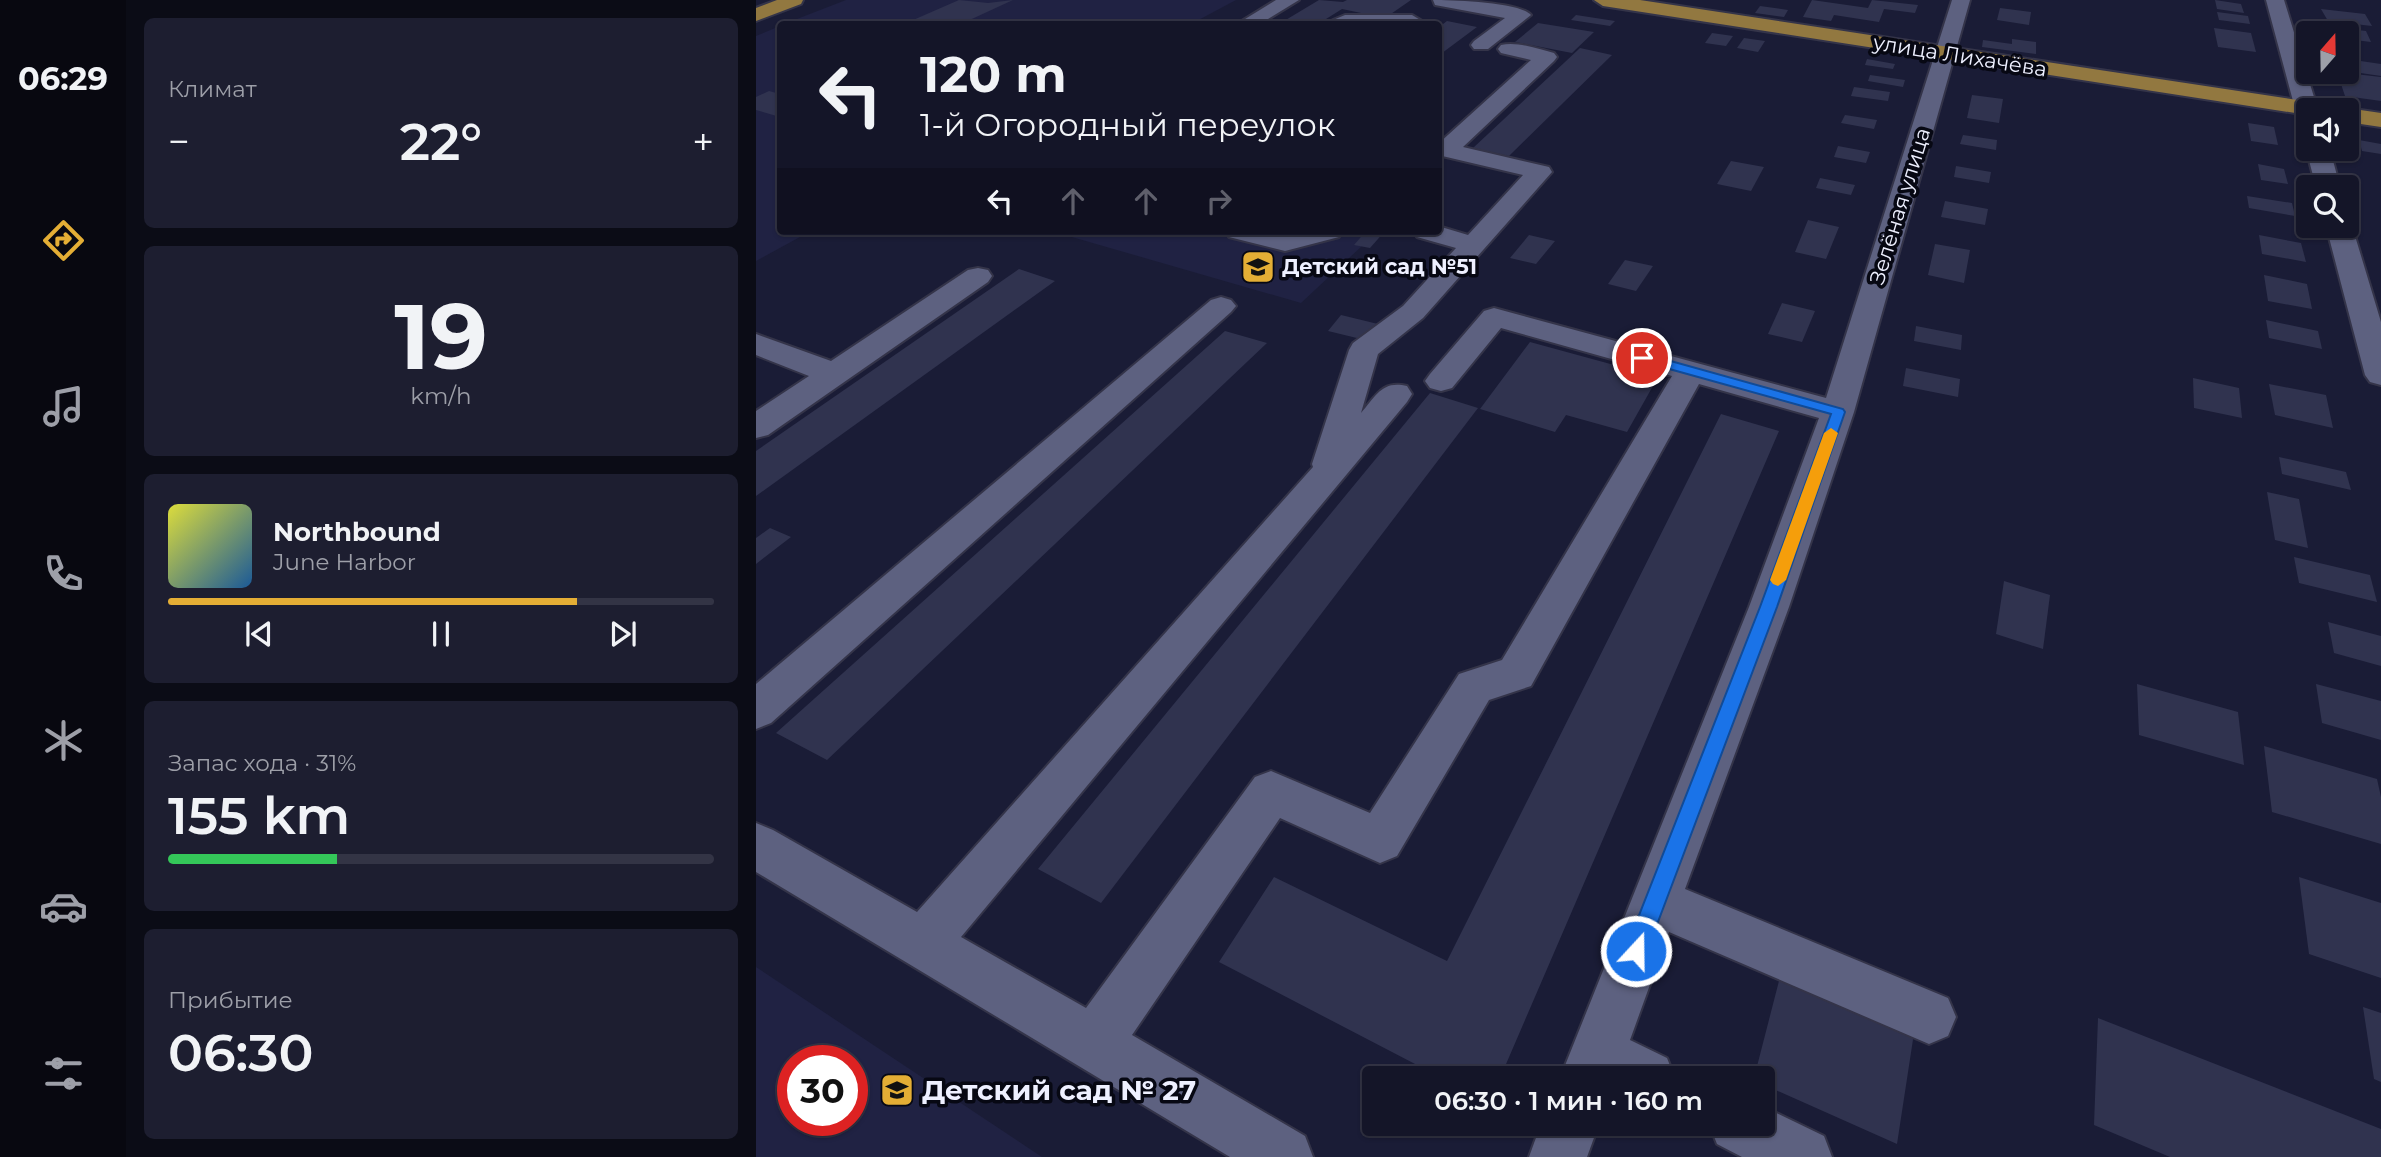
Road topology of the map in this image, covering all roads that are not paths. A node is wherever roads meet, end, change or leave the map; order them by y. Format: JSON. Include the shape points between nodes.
{"nodes":[{"id":1,"x":794,"y":0,"type":"edge"},
{"id":2,"x":1290,"y":0,"type":"edge"},
{"id":3,"x":1603,"y":0,"type":"edge"},
{"id":4,"x":1961,"y":0,"type":"edge"},
{"id":5,"x":2275,"y":0,"type":"edge"},
{"id":6,"x":1443,"y":1,"type":"edge"},
{"id":7,"x":1644,"y":3,"type":"edge"},
{"id":8,"x":756,"y":15,"type":"edge"},
{"id":9,"x":1252,"y":21,"type":"edge"},
{"id":10,"x":1413,"y":21,"type":"edge"},
{"id":11,"x":1481,"y":45,"type":"dead end"},
{"id":12,"x":1508,"y":49,"type":"dead end"},
{"id":13,"x":1945,"y":53,"type":"junction"},
{"id":14,"x":2306,"y":98,"type":"edge"},
{"id":15,"x":2296,"y":110,"type":"edge"},
{"id":16,"x":2359,"y":116,"type":"edge"},
{"id":17,"x":2381,"y":120,"type":"edge"},
{"id":18,"x":1253,"y":235,"type":"edge"},
{"id":19,"x":1315,"y":235,"type":"edge"},
{"id":20,"x":1439,"y":235,"type":"edge"},
{"id":21,"x":2342,"y":238,"type":"edge"},
{"id":22,"x":1473,"y":245,"type":"junction"},
{"id":23,"x":978,"y":276,"type":"dead end"},
{"id":24,"x":1221,"y":306,"type":"dead end"},
{"id":25,"x":756,"y":344,"type":"edge"},
{"id":26,"x":1691,"y":371,"type":"junction"},
{"id":27,"x":834,"y":374,"type":"junction"},
{"id":28,"x":2381,"y":375,"type":"edge"},
{"id":29,"x":1441,"y":381,"type":"dead end"},
{"id":30,"x":1396,"y":394,"type":"dead end"},
{"id":31,"x":1838,"y":412,"type":"junction"},
{"id":32,"x":756,"y":427,"type":"edge"},
{"id":33,"x":1325,"y":477,"type":"junction"},
{"id":34,"x":756,"y":710,"type":"edge"},
{"id":35,"x":756,"y":846,"type":"edge"},
{"id":36,"x":1656,"y":901,"type":"junction"},
{"id":37,"x":923,"y":943,"type":"junction"},
{"id":38,"x":1929,"y":1017,"type":"dead end"},
{"id":39,"x":1094,"y":1043,"type":"junction"},
{"id":40,"x":1593,"y":1065,"type":"edge"},
{"id":41,"x":1566,"y":1136,"type":"edge"},
{"id":42,"x":1761,"y":1136,"type":"edge"},
{"id":43,"x":1284,"y":1157,"type":"edge"},
{"id":44,"x":1558,"y":1157,"type":"edge"},
{"id":45,"x":1803,"y":1157,"type":"edge"}],
"edges":[{"from":1,"to":8,"type":"main road"},
{"from":2,"to":9,"type":"street"},
{"from":3,"to":7,"type":"main road","name":"улица Лихачёва"},
{"from":4,"to":13,"type":"street","name":"Зелёная улица"},
{"from":5,"to":14,"type":"street"},
{"from":6,"to":10,"type":"street"},
{"from":6,"to":11,"type":"street","via":[[1521,15]]},
{"from":7,"to":13,"type":"main road","name":"улица Лихачёва"},
{"from":12,"to":22,"type":"street","via":[[1548,57],[1446,150],[1540,172]]},
{"from":13,"to":15,"type":"main road","name":"улица Лихачёва"},
{"from":13,"to":31,"type":"street","name":"Зелёная улица"},
{"from":16,"to":17,"type":"main road"},
{"from":18,"to":19,"type":"street","via":[[1284,243]]},
{"from":20,"to":22,"type":"street"},
{"from":21,"to":28,"type":"street"},
{"from":22,"to":33,"type":"street","via":[[1413,312],[1364,350]]},
{"from":23,"to":27,"type":"street"},
{"from":24,"to":34,"type":"street"},
{"from":25,"to":27,"type":"street"},
{"from":26,"to":29,"type":"street","via":[[1494,317]]},
{"from":26,"to":31,"type":"street"},
{"from":26,"to":39,"type":"street","via":[[1516,673],[1474,687],[1380,839],[1271,792]]},
{"from":27,"to":32,"type":"street"},
{"from":30,"to":33,"type":"street"},
{"from":31,"to":36,"type":"street","name":"Зелёная улица"},
{"from":33,"to":37,"type":"street"},
{"from":35,"to":37,"type":"street"},
{"from":36,"to":38,"type":"street"},
{"from":36,"to":40,"type":"street","name":"Зелёная улица"},
{"from":37,"to":39,"type":"street"},
{"from":39,"to":43,"type":"street"},
{"from":41,"to":44,"type":"street"},
{"from":42,"to":45,"type":"street"}]}
